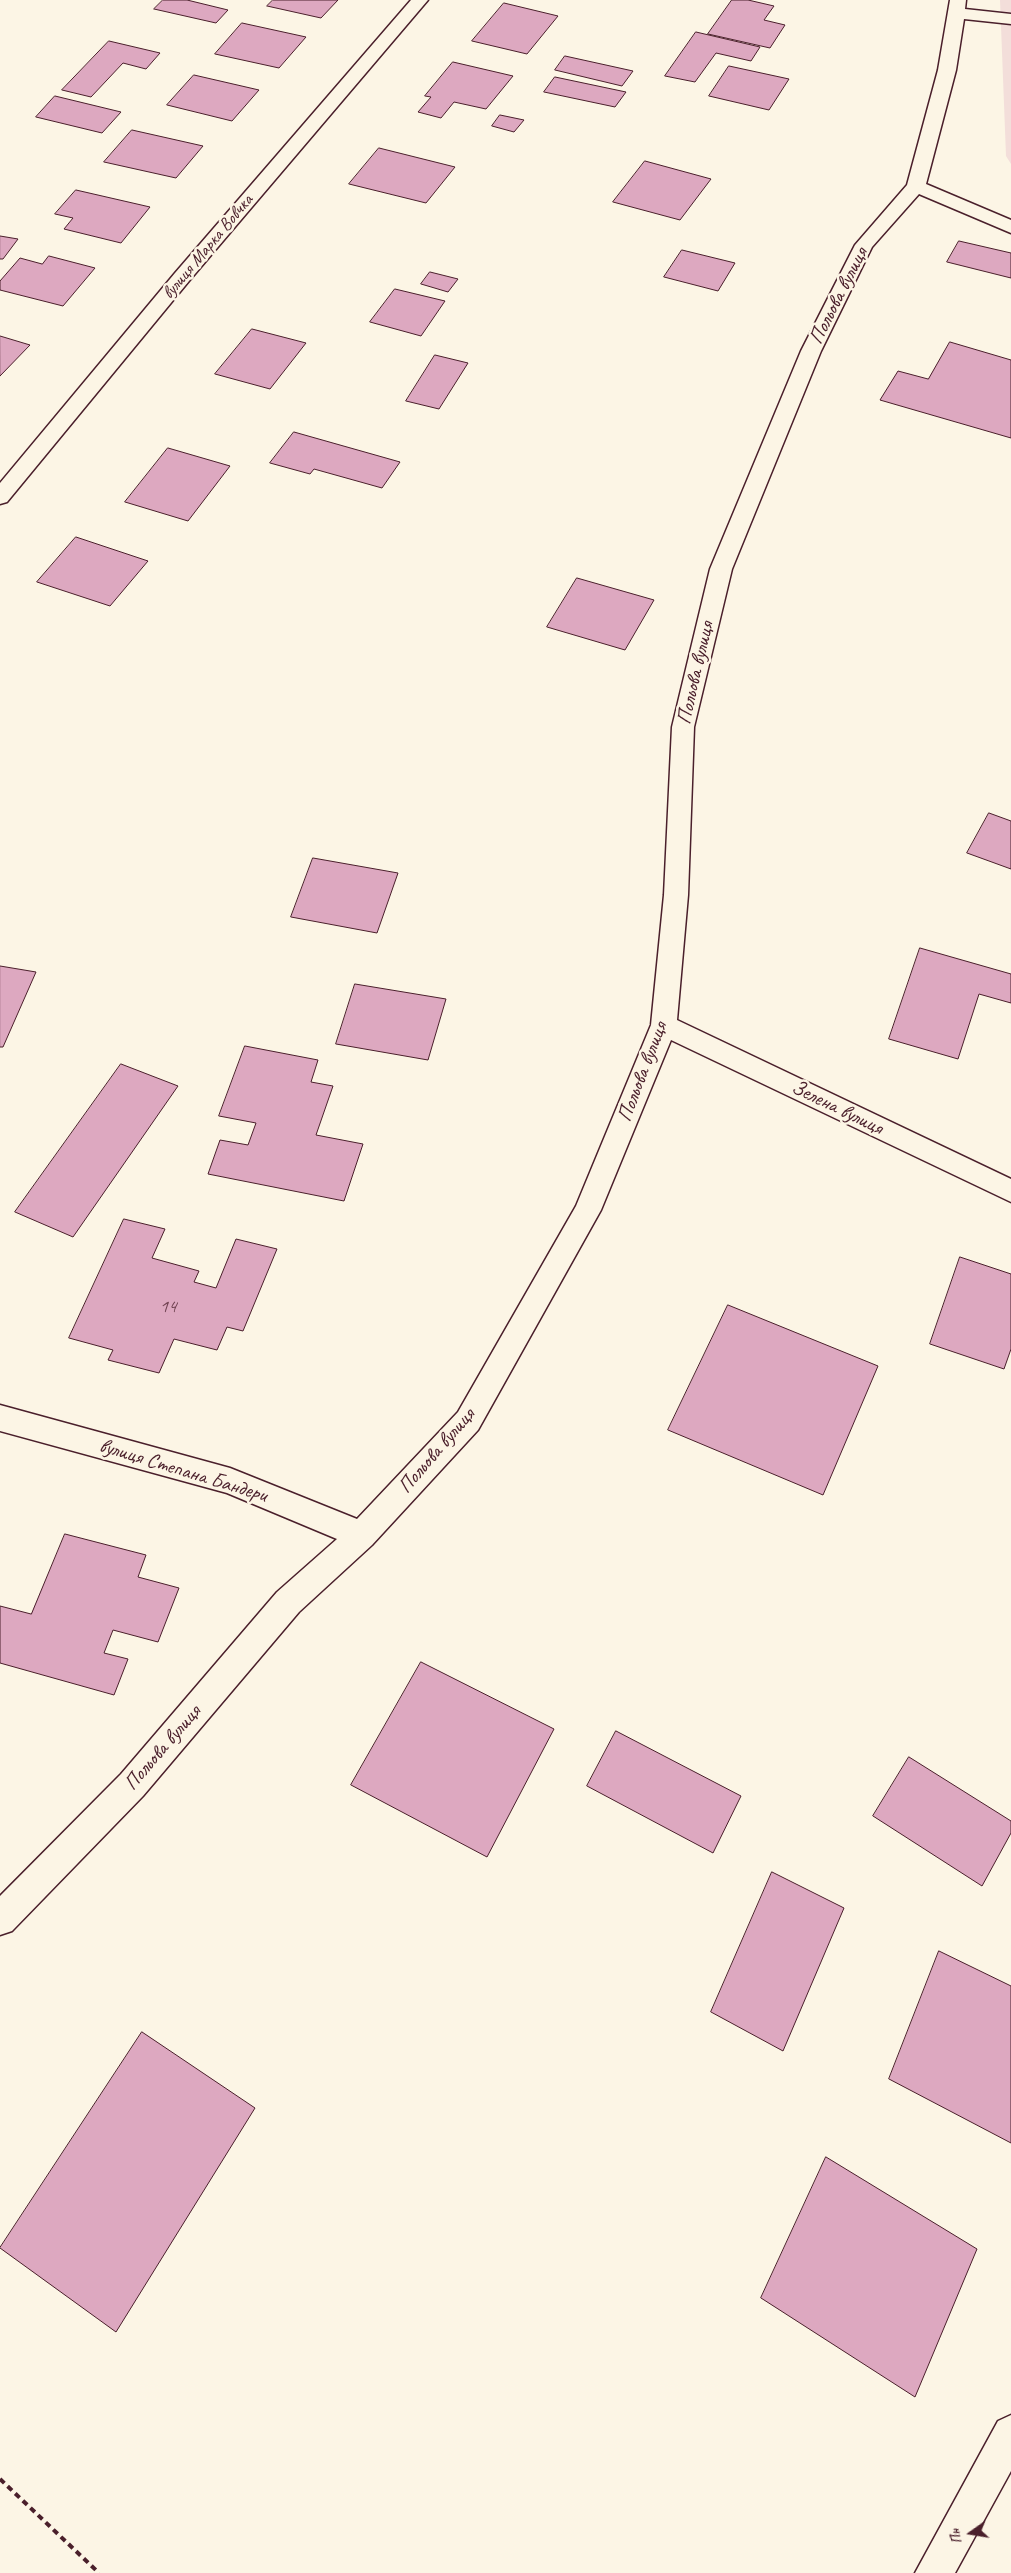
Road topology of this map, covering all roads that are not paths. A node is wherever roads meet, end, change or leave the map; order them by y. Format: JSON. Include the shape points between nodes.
{"nodes":[{"id":1,"x":420,"y":0,"type":"edge"},
{"id":2,"x":957,"y":6,"type":"edge"},
{"id":3,"x":1011,"y":19,"type":"edge"},
{"id":4,"x":916,"y":186,"type":"junction"},
{"id":5,"x":1011,"y":227,"type":"edge"},
{"id":6,"x":0,"y":497,"type":"edge"},
{"id":7,"x":664,"y":1024,"type":"junction"},
{"id":8,"x":1011,"y":1191,"type":"edge"},
{"id":9,"x":0,"y":1418,"type":"edge"},
{"id":10,"x":362,"y":1535,"type":"junction"},
{"id":11,"x":0,"y":1919,"type":"edge"},
{"id":12,"x":1011,"y":2434,"type":"edge"},
{"id":13,"x":934,"y":2573,"type":"edge"}],
"edges":[{"from":1,"to":6,"type":"street","name":"вулиця Марка Вовчка","via":[[182,277]]},
{"from":2,"to":3,"type":"street"},
{"from":2,"to":4,"type":"street","name":"Польова вулиця","via":[[947,70]]},
{"from":4,"to":5,"type":"street"},
{"from":4,"to":7,"type":"street","name":"Польова вулиця","via":[[864,245],[810,351],[720,569],[683,727],[676,895]]},
{"from":7,"to":8,"type":"street","name":"Зелена вулиця"},
{"from":7,"to":10,"type":"street","name":"Польова вулиця","via":[[588,1210],[468,1421]]},
{"from":9,"to":10,"type":"street","name":"вулиця Степана Бандери","via":[[230,1481]]},
{"from":10,"to":11,"type":"street","name":"Польова вулиця","via":[[288,1602],[132,1785]]},
{"from":12,"to":13,"type":"street"}]}
